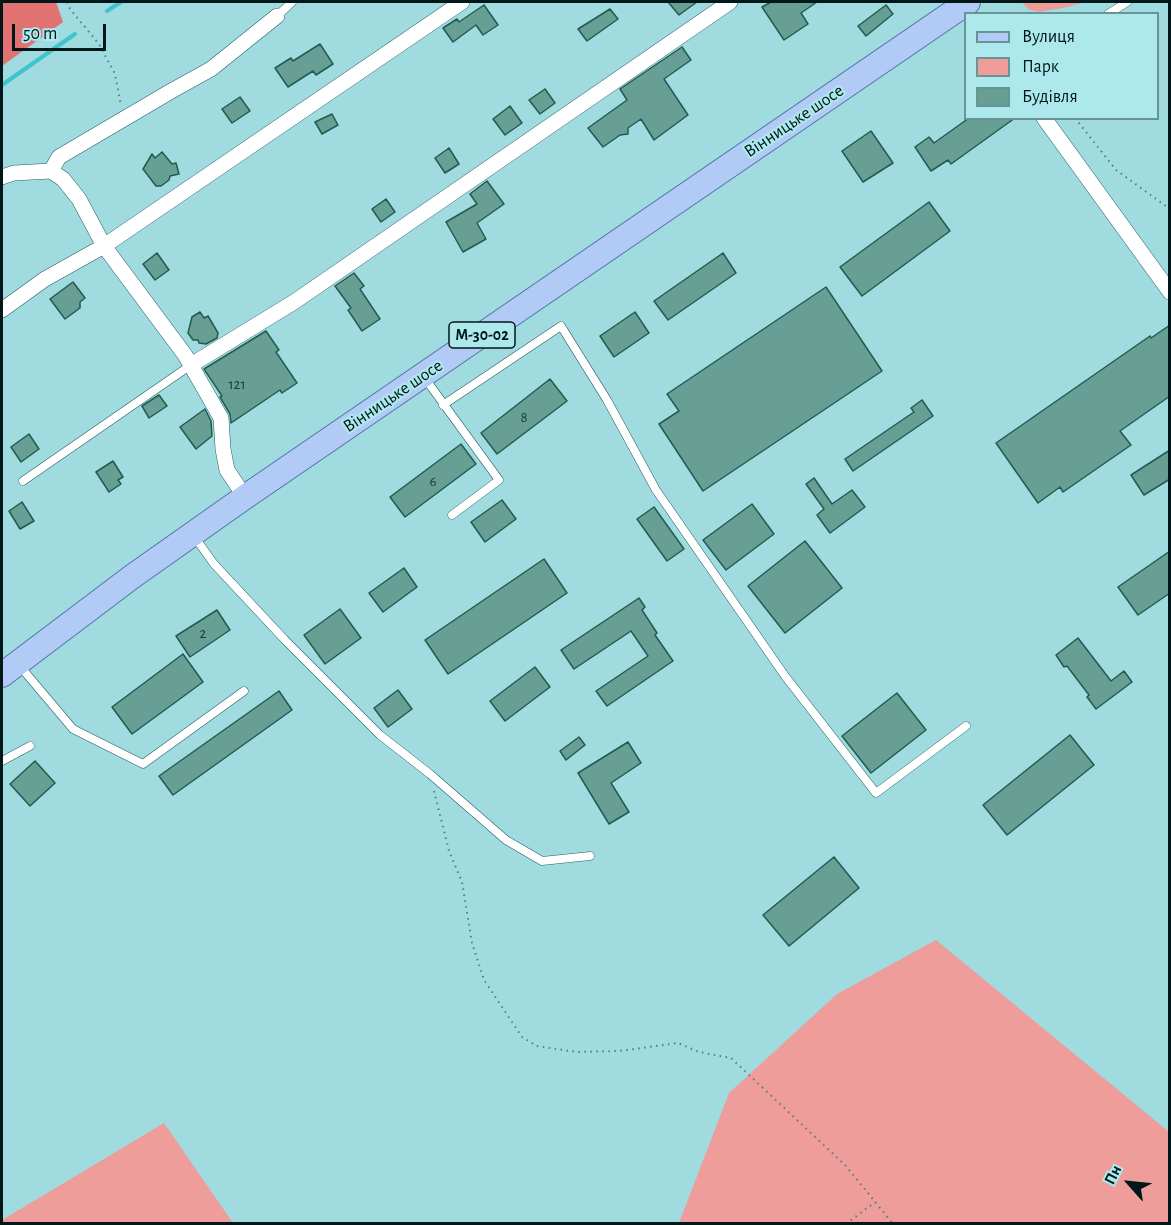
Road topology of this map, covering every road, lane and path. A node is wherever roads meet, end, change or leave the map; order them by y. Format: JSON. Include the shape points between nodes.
{"nodes":[{"id":1,"x":67,"y":2,"type":"edge"},
{"id":2,"x":292,"y":2,"type":"edge"},
{"id":3,"x":462,"y":2,"type":"edge"},
{"id":4,"x":730,"y":2,"type":"edge"},
{"id":5,"x":969,"y":2,"type":"edge"},
{"id":6,"x":1127,"y":2,"type":"edge"},
{"id":7,"x":1111,"y":12,"type":"edge"},
{"id":8,"x":277,"y":16,"type":"joint"},
{"id":9,"x":124,"y":118,"type":"junction"},
{"id":10,"x":1045,"y":120,"type":"edge"},
{"id":11,"x":1077,"y":120,"type":"edge"},
{"id":12,"x":58,"y":157,"type":"junction"},
{"id":13,"x":51,"y":171,"type":"junction"},
{"id":14,"x":8,"y":175,"type":"edge"},
{"id":15,"x":1170,"y":209,"type":"edge"},
{"id":16,"x":104,"y":246,"type":"junction"},
{"id":17,"x":1170,"y":292,"type":"edge"},
{"id":18,"x":2,"y":310,"type":"edge"},
{"id":19,"x":191,"y":365,"type":"junction"},
{"id":20,"x":423,"y":376,"type":"junction"},
{"id":21,"x":443,"y":405,"type":"junction"},
{"id":22,"x":22,"y":481,"type":"dead end"},
{"id":23,"x":245,"y":497,"type":"junction"},
{"id":24,"x":452,"y":515,"type":"dead end"},
{"id":25,"x":192,"y":534,"type":"junction"},
{"id":26,"x":10,"y":669,"type":"edge"},
{"id":27,"x":244,"y":692,"type":"dead end"},
{"id":28,"x":966,"y":726,"type":"dead end"},
{"id":29,"x":30,"y":746,"type":"dead end"},
{"id":30,"x":2,"y":761,"type":"edge"},
{"id":31,"x":430,"y":774,"type":"junction"},
{"id":32,"x":590,"y":856,"type":"dead end"},
{"id":33,"x":875,"y":1201,"type":"junction"},
{"id":34,"x":846,"y":1224,"type":"edge"},
{"id":35,"x":893,"y":1224,"type":"edge"}],
"edges":[{"from":1,"to":9,"type":"path","via":[[99,44],[115,74]]},
{"from":2,"to":8,"type":"lane"},
{"from":3,"to":16,"type":"street"},
{"from":4,"to":19,"type":"street","via":[[294,302]]},
{"from":5,"to":20,"type":"main road","name":"Вінницьке шосе","number":"М-30-02"},
{"from":6,"to":7,"type":"lane"},
{"from":8,"to":9,"type":"street","via":[[211,69]]},
{"from":9,"to":12,"type":"street"},
{"from":10,"to":17,"type":"street"},
{"from":11,"to":15,"type":"path","via":[[1116,170]]},
{"from":12,"to":13,"type":"street"},
{"from":12,"to":14,"type":"street"},
{"from":13,"to":14,"type":"street"},
{"from":13,"to":16,"type":"street","via":[[79,199]]},
{"from":16,"to":18,"type":"street","via":[[45,279]]},
{"from":16,"to":19,"type":"street"},
{"from":19,"to":22,"type":"lane"},
{"from":19,"to":23,"type":"street","via":[[221,418],[227,470]]},
{"from":20,"to":21,"type":"lane"},
{"from":20,"to":23,"type":"main road","name":"Вінницьке шосе","number":"М-30-02"},
{"from":21,"to":24,"type":"lane","via":[[499,480]]},
{"from":21,"to":28,"type":"lane","via":[[561,326],[656,490],[785,676],[876,793]]},
{"from":23,"to":25,"type":"main road","name":"Вінницьке шосе","number":"М-30-02"},
{"from":25,"to":26,"type":"main road","name":"Вінницьке шосе","number":"М-30-02"},
{"from":25,"to":31,"type":"lane","via":[[214,564],[285,640],[380,735]]},
{"from":26,"to":27,"type":"lane","via":[[73,729],[143,764]]},
{"from":29,"to":30,"type":"lane"},
{"from":31,"to":32,"type":"lane","via":[[506,840],[542,861]]},
{"from":31,"to":33,"type":"path","via":[[449,850],[462,882],[472,943],[484,980],[522,1037],[537,1046],[577,1052],[678,1043],[731,1058],[846,1166]]},
{"from":33,"to":34,"type":"path"},
{"from":33,"to":35,"type":"path"}]}
